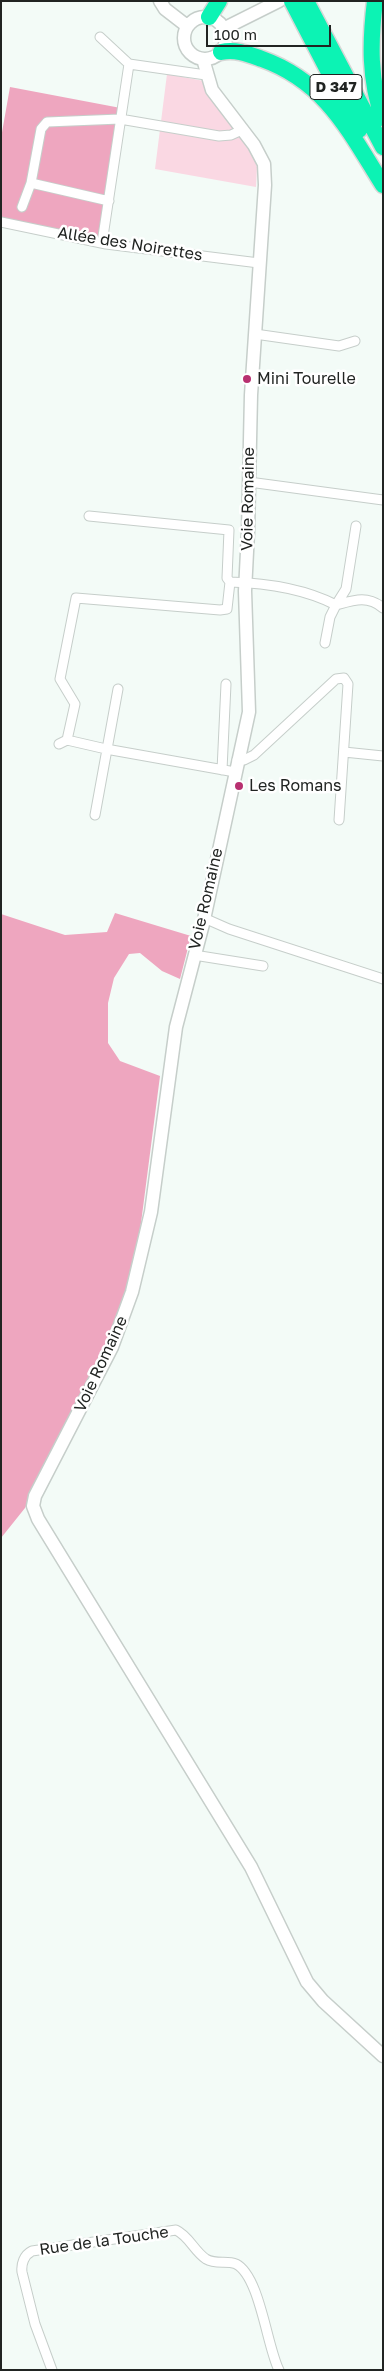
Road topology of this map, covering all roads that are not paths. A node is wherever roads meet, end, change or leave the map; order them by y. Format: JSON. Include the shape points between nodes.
{"nodes":[{"id":1,"x":160,"y":1,"type":"edge"},
{"id":2,"x":218,"y":1,"type":"edge"},
{"id":3,"x":292,"y":1,"type":"edge"},
{"id":4,"x":306,"y":1,"type":"edge"},
{"id":5,"x":375,"y":1,"type":"edge"},
{"id":6,"x":274,"y":4,"type":"edge"},
{"id":7,"x":209,"y":16,"type":"junction"},
{"id":8,"x":188,"y":26,"type":"junction"},
{"id":9,"x":224,"y":28,"type":"junction"},
{"id":10,"x":100,"y":37,"type":"dead end"},
{"id":11,"x":221,"y":52,"type":"junction"},
{"id":12,"x":203,"y":59,"type":"junction"},
{"id":13,"x":130,"y":64,"type":"junction"},
{"id":14,"x":206,"y":75,"type":"junction"},
{"id":15,"x":383,"y":118,"type":"edge"},
{"id":16,"x":120,"y":119,"type":"junction"},
{"id":17,"x":242,"y":130,"type":"junction"},
{"id":18,"x":383,"y":147,"type":"edge"},
{"id":19,"x":383,"y":172,"type":"edge"},
{"id":20,"x":31,"y":183,"type":"junction"},
{"id":21,"x":383,"y":185,"type":"edge"},
{"id":22,"x":109,"y":201,"type":"junction"},
{"id":23,"x":22,"y":207,"type":"dead end"},
{"id":24,"x":1,"y":222,"type":"edge"},
{"id":25,"x":102,"y":243,"type":"junction"},
{"id":26,"x":259,"y":263,"type":"junction"},
{"id":27,"x":255,"y":334,"type":"junction"},
{"id":28,"x":355,"y":341,"type":"dead end"},
{"id":29,"x":249,"y":482,"type":"junction"},
{"id":30,"x":383,"y":500,"type":"edge"},
{"id":31,"x":89,"y":516,"type":"dead end"},
{"id":32,"x":356,"y":526,"type":"dead end"},
{"id":33,"x":246,"y":581,"type":"junction"},
{"id":34,"x":230,"y":582,"type":"junction"},
{"id":35,"x":336,"y":604,"type":"junction"},
{"id":36,"x":383,"y":608,"type":"edge"},
{"id":37,"x":325,"y":643,"type":"dead end"},
{"id":38,"x":226,"y":684,"type":"dead end"},
{"id":39,"x":118,"y":689,"type":"dead end"},
{"id":40,"x":106,"y":749,"type":"junction"},
{"id":41,"x":344,"y":752,"type":"junction"},
{"id":42,"x":383,"y":756,"type":"edge"},
{"id":43,"x":236,"y":766,"type":"junction"},
{"id":44,"x":222,"y":770,"type":"junction"},
{"id":45,"x":95,"y":814,"type":"dead end"},
{"id":46,"x":338,"y":820,"type":"dead end"},
{"id":47,"x":204,"y":918,"type":"junction"},
{"id":48,"x":194,"y":955,"type":"junction"},
{"id":49,"x":264,"y":966,"type":"dead end"},
{"id":50,"x":383,"y":979,"type":"edge"},
{"id":51,"x":383,"y":2056,"type":"edge"},
{"id":52,"x":52,"y":2370,"type":"edge"},
{"id":53,"x":279,"y":2370,"type":"edge"}],
"edges":[{"from":1,"to":8,"type":"street","via":[[169,13]]},
{"from":2,"to":7,"type":"highway"},
{"from":3,"to":19,"type":"highway","number":"D 347"},
{"from":4,"to":18,"type":"highway","number":"D 347"},
{"from":5,"to":15,"type":"highway","via":[[371,68]]},
{"from":6,"to":9,"type":"street"},
{"from":7,"to":8,"type":"street","via":[[197,18]]},
{"from":7,"to":9,"type":"street"},
{"from":8,"to":12,"type":"street","via":[[184,40],[186,47]]},
{"from":9,"to":11,"type":"street","via":[[226,40]]},
{"from":10,"to":13,"type":"street"},
{"from":11,"to":12,"type":"street"},
{"from":11,"to":21,"type":"highway","via":[[243,52],[281,66],[303,79],[342,120]]},
{"from":12,"to":14,"type":"street","name":"Voie Romaine"},
{"from":13,"to":14,"type":"street"},
{"from":13,"to":16,"type":"street"},
{"from":14,"to":17,"type":"street","name":"Voie Romaine","via":[[212,90]]},
{"from":16,"to":17,"type":"street","via":[[219,136]]},
{"from":16,"to":20,"type":"street","via":[[47,122],[41,129]]},
{"from":16,"to":22,"type":"street"},
{"from":17,"to":26,"type":"street","name":"Voie Romaine","via":[[264,164]]},
{"from":20,"to":22,"type":"street"},
{"from":20,"to":23,"type":"street"},
{"from":22,"to":25,"type":"street"},
{"from":24,"to":25,"type":"street","name":"Allée des Noirettes"},
{"from":25,"to":26,"type":"street","name":"Allée des Noirettes"},
{"from":26,"to":27,"type":"street","name":"Voie Romaine"},
{"from":27,"to":28,"type":"street","via":[[339,346]]},
{"from":27,"to":29,"type":"street","name":"Voie Romaine"},
{"from":29,"to":30,"type":"street"},
{"from":29,"to":33,"type":"street","name":"Voie Romaine"},
{"from":31,"to":34,"type":"street","via":[[229,530],[227,574]]},
{"from":32,"to":35,"type":"street","via":[[346,589]]},
{"from":33,"to":34,"type":"street"},
{"from":33,"to":35,"type":"street","via":[[314,593]]},
{"from":33,"to":43,"type":"street","name":"Voie Romaine","via":[[249,712]]},
{"from":34,"to":40,"type":"street","via":[[227,609],[220,610],[76,598],[60,678],[75,704],[63,742]]},
{"from":35,"to":36,"type":"street","via":[[363,598]]},
{"from":35,"to":37,"type":"street"},
{"from":38,"to":44,"type":"street"},
{"from":39,"to":40,"type":"street"},
{"from":40,"to":44,"type":"street"},
{"from":40,"to":45,"type":"street"},
{"from":41,"to":42,"type":"street"},
{"from":41,"to":43,"type":"street","via":[[348,684],[344,678],[336,679],[254,755]]},
{"from":41,"to":46,"type":"street"},
{"from":43,"to":44,"type":"street"},
{"from":43,"to":47,"type":"street","name":"Voie Romaine"},
{"from":47,"to":48,"type":"street","name":"Voie Romaine"},
{"from":47,"to":50,"type":"street"},
{"from":48,"to":49,"type":"street"},
{"from":48,"to":51,"type":"street","name":"Voie Romaine","via":[[176,1027],[151,1212],[132,1292],[119,1333],[36,1496],[34,1510],[251,1867],[307,1982]]},
{"from":52,"to":53,"type":"street","name":"Rue de la Touche","via":[[35,2324],[22,2272],[26,2254],[74,2243],[176,2230],[206,2258],[216,2263],[233,2263],[241,2268],[261,2309]]}]}
